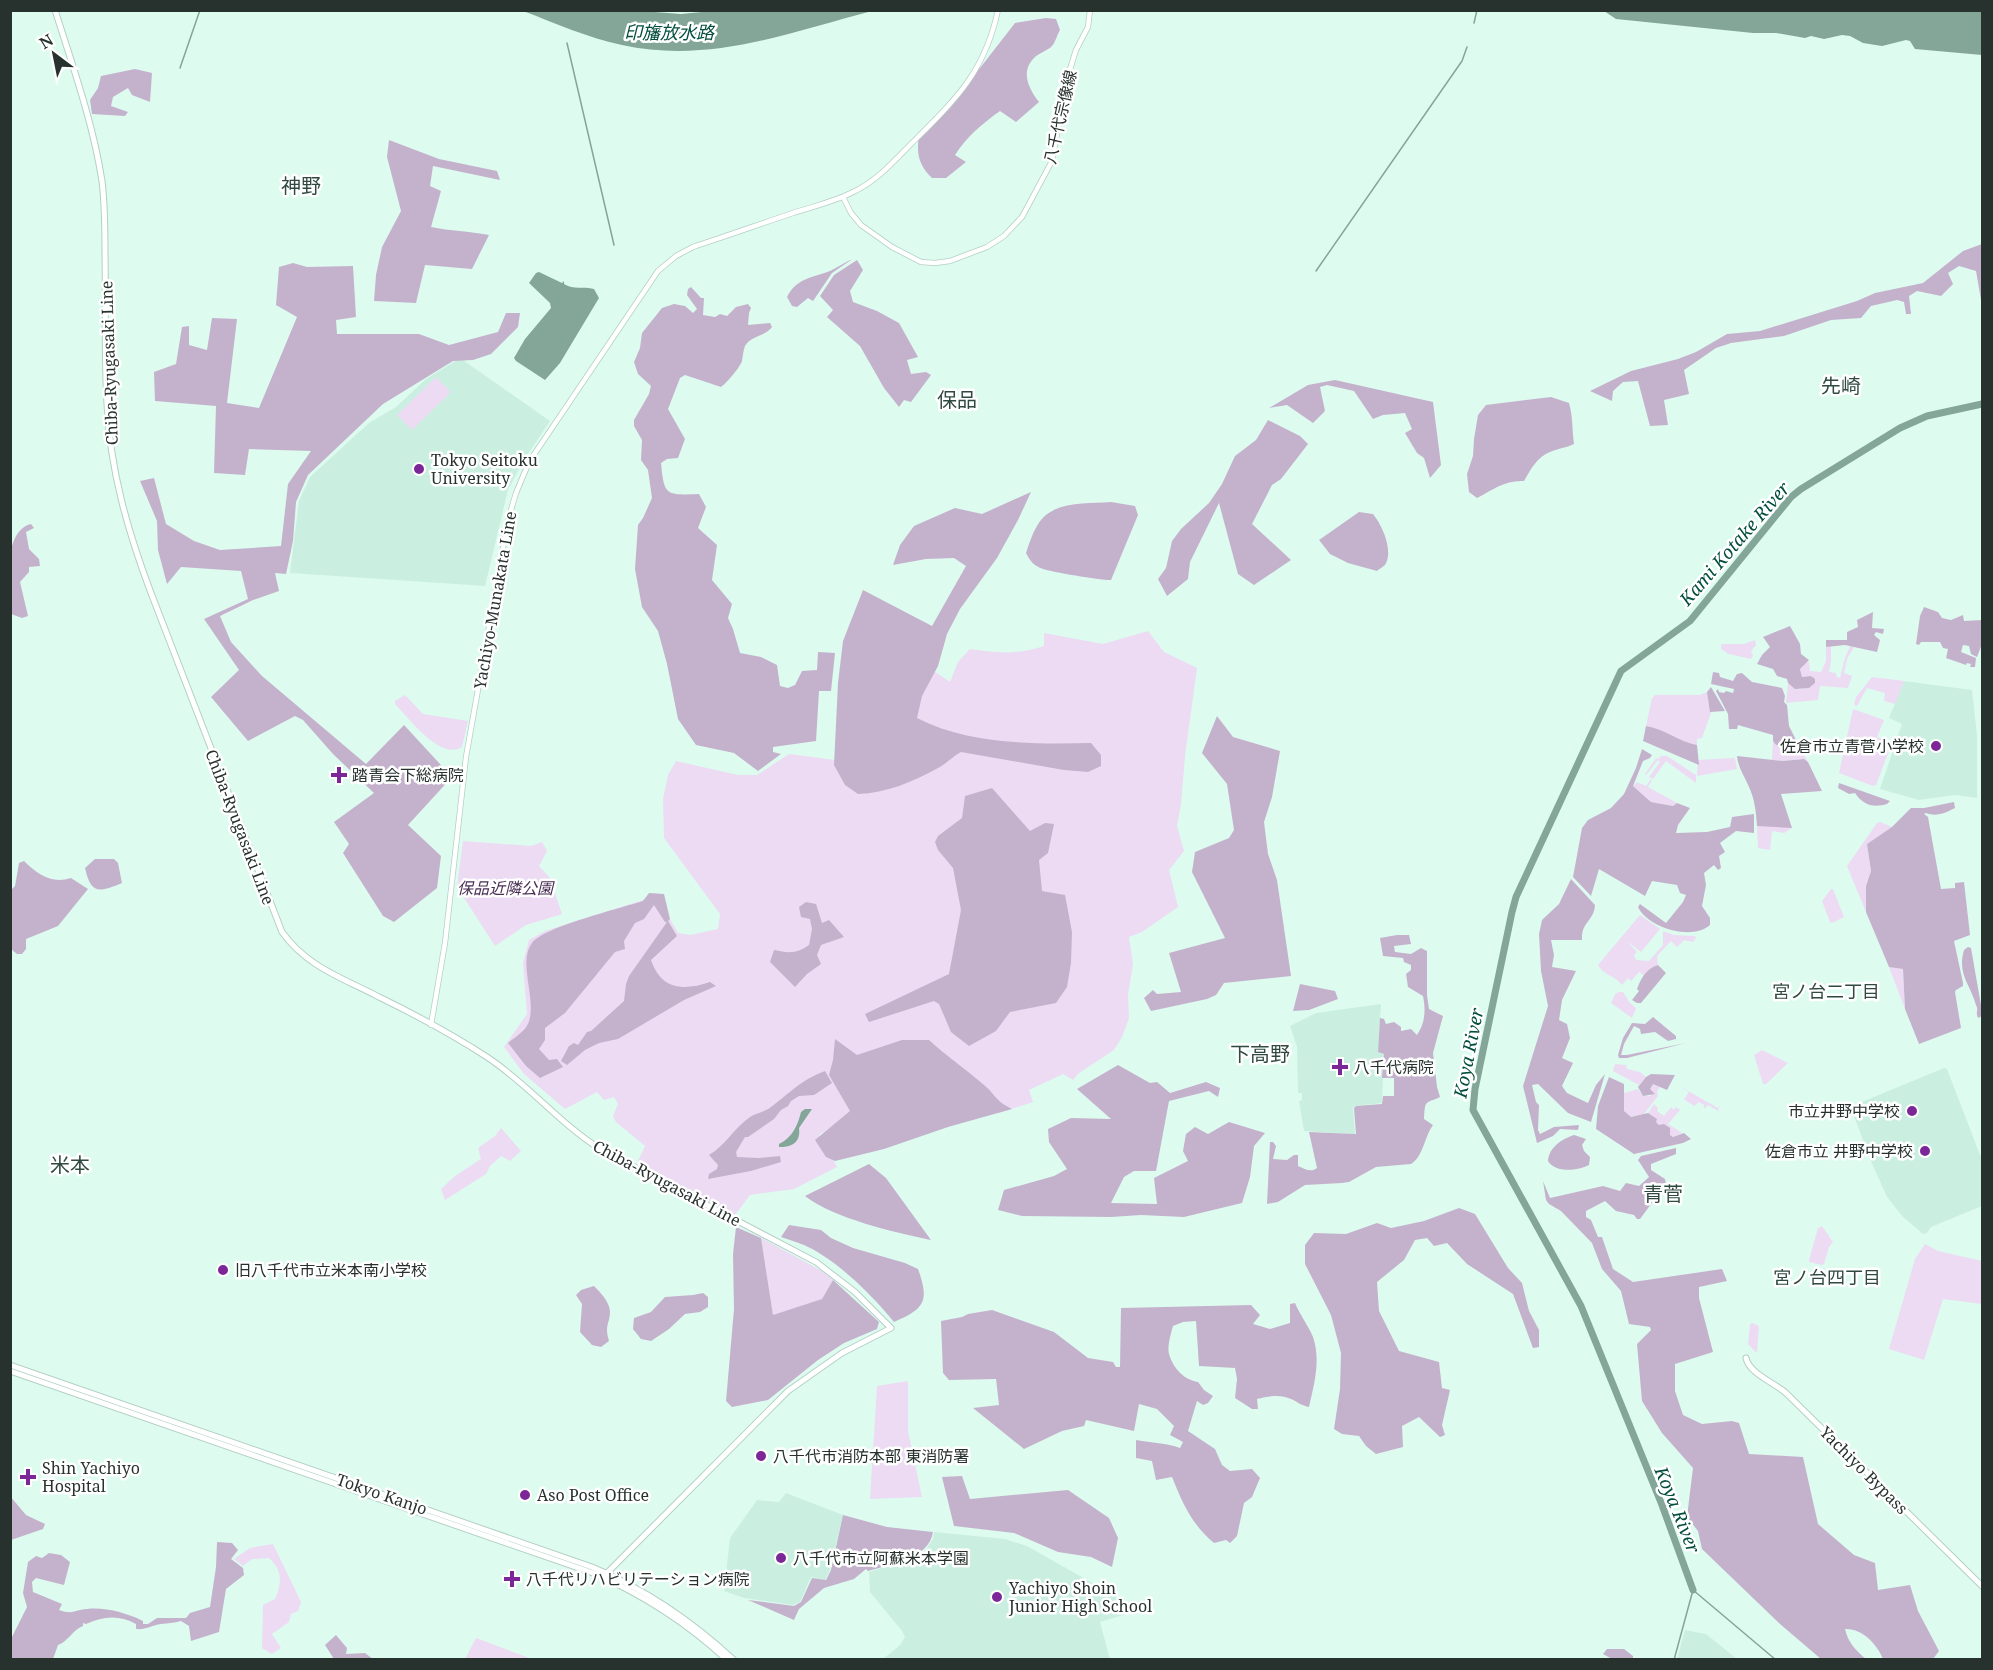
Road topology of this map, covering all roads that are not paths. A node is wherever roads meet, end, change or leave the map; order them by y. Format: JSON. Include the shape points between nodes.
{"nodes":[{"id":1,"x":55,"y":10,"type":"edge"},
{"id":2,"x":998,"y":10,"type":"edge"},
{"id":3,"x":1090,"y":10,"type":"edge"},
{"id":4,"x":843,"y":197,"type":"junction"},
{"id":5,"x":431,"y":1025,"type":"junction"},
{"id":6,"x":1746,"y":1358,"type":"dead end"},
{"id":7,"x":10,"y":1365,"type":"edge"},
{"id":8,"x":10,"y":1371,"type":"edge"},
{"id":9,"x":605,"y":1575,"type":"junction"},
{"id":10,"x":1983,"y":1586,"type":"edge"},
{"id":11,"x":727,"y":1659,"type":"edge"},
{"id":12,"x":734,"y":1659,"type":"edge"}],
"edges":[{"from":1,"to":5,"type":"main road","name":"Chiba-Ryugasaki Line","via":[[86,108],[102,183],[110,434],[120,499],[147,584],[282,932],[311,962]]},
{"from":2,"to":4,"type":"main road","name":"Yachiyo-Munakata Line","via":[[981,63],[952,103],[886,169]]},
{"from":3,"to":4,"type":"main road","name":"八千代宗像線","via":[[1088,27],[1067,79],[1053,159],[1022,217],[1004,236],[950,261],[921,262],[861,225]]},
{"from":4,"to":5,"type":"main road","name":"Yachiyo-Munakata Line","via":[[693,247],[668,263],[652,279],[529,462],[508,520],[466,757],[445,943]]},
{"from":5,"to":9,"type":"main road","name":"Chiba-Ryugasaki Line","via":[[498,1065],[600,1149],[816,1262],[855,1292],[891,1328],[842,1353],[789,1391]]},
{"from":6,"to":10,"type":"main road","name":"Yachiyo Bypass","via":[[1752,1371],[1793,1400]]},
{"from":7,"to":9,"type":"main road","name":"Tokyo Kanjo"},
{"from":8,"to":9,"type":"main road","name":"Tokyo Kanjo"},
{"from":9,"to":11,"type":"main road","name":"Tokyo Kanjo","via":[[669,1614]]},
{"from":9,"to":12,"type":"main road","name":"Tokyo Kanjo","via":[[666,1606]]}]}
